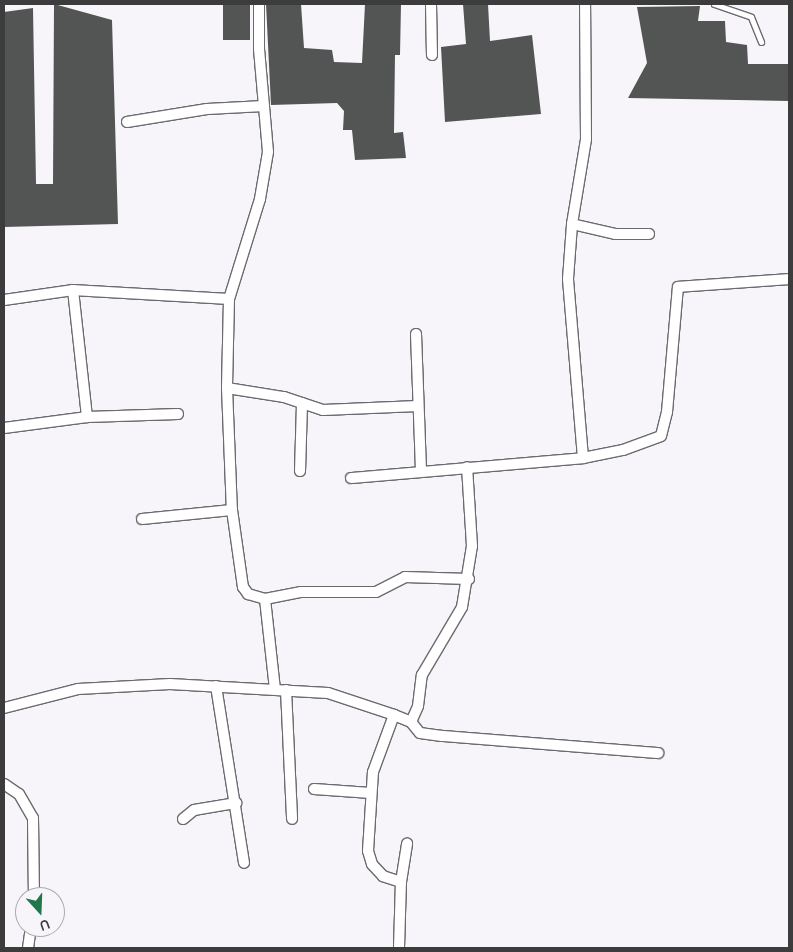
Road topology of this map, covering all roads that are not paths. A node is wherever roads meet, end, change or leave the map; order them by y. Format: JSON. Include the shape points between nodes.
{"nodes":[{"id":1,"x":259,"y":4,"type":"edge"},
{"id":2,"x":432,"y":4,"type":"edge"},
{"id":3,"x":585,"y":4,"type":"edge"},
{"id":4,"x":714,"y":4,"type":"edge"},
{"id":5,"x":761,"y":42,"type":"dead end"},
{"id":6,"x":432,"y":55,"type":"dead end"},
{"id":7,"x":264,"y":106,"type":"junction"},
{"id":8,"x":127,"y":122,"type":"dead end"},
{"id":9,"x":572,"y":224,"type":"junction"},
{"id":10,"x":648,"y":234,"type":"dead end"},
{"id":11,"x":789,"y":279,"type":"edge"},
{"id":12,"x":73,"y":290,"type":"junction"},
{"id":13,"x":229,"y":299,"type":"junction"},
{"id":14,"x":4,"y":300,"type":"edge"},
{"id":15,"x":416,"y":334,"type":"dead end"},
{"id":16,"x":226,"y":388,"type":"junction"},
{"id":17,"x":302,"y":403,"type":"junction"},
{"id":18,"x":418,"y":406,"type":"junction"},
{"id":19,"x":178,"y":414,"type":"dead end"},
{"id":20,"x":87,"y":417,"type":"junction"},
{"id":21,"x":4,"y":428,"type":"edge"},
{"id":22,"x":583,"y":458,"type":"junction"},
{"id":23,"x":467,"y":467,"type":"junction"},
{"id":24,"x":300,"y":471,"type":"dead end"},
{"id":25,"x":421,"y":471,"type":"junction"},
{"id":26,"x":351,"y":478,"type":"dead end"},
{"id":27,"x":232,"y":510,"type":"junction"},
{"id":28,"x":142,"y":519,"type":"dead end"},
{"id":29,"x":469,"y":579,"type":"junction"},
{"id":30,"x":265,"y":599,"type":"junction"},
{"id":31,"x":216,"y":686,"type":"junction"},
{"id":32,"x":275,"y":689,"type":"junction"},
{"id":33,"x":286,"y":690,"type":"junction"},
{"id":34,"x":4,"y":708,"type":"edge"},
{"id":35,"x":394,"y":715,"type":"junction"},
{"id":36,"x":411,"y":722,"type":"junction"},
{"id":37,"x":658,"y":753,"type":"dead end"},
{"id":38,"x":4,"y":784,"type":"edge"},
{"id":39,"x":314,"y":789,"type":"dead end"},
{"id":40,"x":371,"y":793,"type":"junction"},
{"id":41,"x":236,"y":803,"type":"junction"},
{"id":42,"x":183,"y":819,"type":"dead end"},
{"id":43,"x":292,"y":820,"type":"dead end"},
{"id":44,"x":407,"y":843,"type":"dead end"},
{"id":45,"x":244,"y":863,"type":"dead end"},
{"id":46,"x":401,"y":882,"type":"junction"},
{"id":47,"x":34,"y":887,"type":"edge"},
{"id":48,"x":399,"y":948,"type":"edge"}],
"edges":[{"from":1,"to":7,"type":"street"},
{"from":2,"to":6,"type":"street"},
{"from":3,"to":9,"type":"street","via":[[586,138]]},
{"from":4,"to":5,"type":"lane","via":[[751,17]]},
{"from":7,"to":8,"type":"street","via":[[207,109]]},
{"from":7,"to":13,"type":"street","via":[[265,174]]},
{"from":9,"to":10,"type":"street","via":[[615,234]]},
{"from":9,"to":22,"type":"street","via":[[568,279]]},
{"from":11,"to":22,"type":"street","via":[[678,287],[662,436],[623,450]]},
{"from":12,"to":13,"type":"street"},
{"from":12,"to":14,"type":"street"},
{"from":12,"to":20,"type":"street"},
{"from":13,"to":16,"type":"street"},
{"from":15,"to":18,"type":"street","via":[[420,366]]},
{"from":16,"to":17,"type":"street"},
{"from":16,"to":27,"type":"street"},
{"from":17,"to":18,"type":"street","via":[[322,410]]},
{"from":17,"to":24,"type":"street"},
{"from":18,"to":25,"type":"street"},
{"from":19,"to":20,"type":"street"},
{"from":20,"to":21,"type":"street"},
{"from":22,"to":23,"type":"street"},
{"from":23,"to":25,"type":"street"},
{"from":23,"to":29,"type":"street","via":[[472,509]]},
{"from":25,"to":26,"type":"street"},
{"from":27,"to":28,"type":"street"},
{"from":27,"to":30,"type":"street","via":[[245,592]]},
{"from":29,"to":30,"type":"street","via":[[405,577],[376,592],[301,592]]},
{"from":29,"to":36,"type":"street","via":[[462,607],[422,675],[418,706]]},
{"from":30,"to":32,"type":"street"},
{"from":31,"to":32,"type":"street"},
{"from":31,"to":34,"type":"street","via":[[101,686]]},
{"from":31,"to":41,"type":"street"},
{"from":32,"to":33,"type":"street"},
{"from":33,"to":35,"type":"street","via":[[328,693]]},
{"from":33,"to":43,"type":"street"},
{"from":35,"to":36,"type":"street"},
{"from":35,"to":40,"type":"street","via":[[373,772]]},
{"from":36,"to":37,"type":"street","via":[[420,733],[442,736]]},
{"from":38,"to":47,"type":"street","via":[[19,794],[33,818]]},
{"from":39,"to":40,"type":"street"},
{"from":40,"to":46,"type":"street","via":[[367,830],[372,864],[382,876]]},
{"from":41,"to":42,"type":"street","via":[[194,810]]},
{"from":41,"to":45,"type":"street"},
{"from":44,"to":46,"type":"street"},
{"from":46,"to":48,"type":"street"}]}
